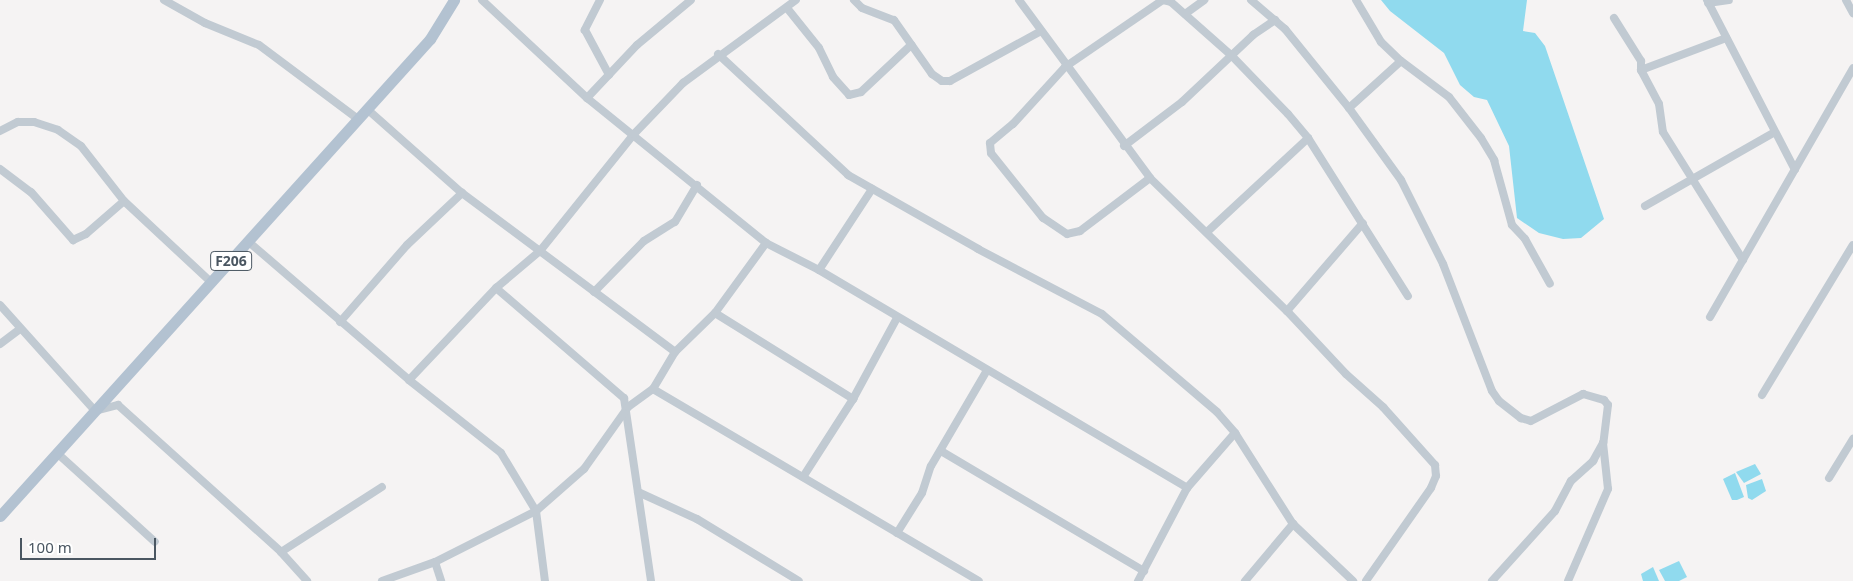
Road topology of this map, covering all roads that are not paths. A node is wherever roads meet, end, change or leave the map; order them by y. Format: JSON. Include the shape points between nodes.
{"nodes":[{"id":1,"x":164,"y":0,"type":"edge"},
{"id":2,"x":454,"y":0,"type":"edge"},
{"id":3,"x":482,"y":0,"type":"edge"},
{"id":4,"x":600,"y":0,"type":"edge"},
{"id":5,"x":691,"y":0,"type":"edge"},
{"id":6,"x":796,"y":0,"type":"edge"},
{"id":7,"x":854,"y":0,"type":"edge"},
{"id":8,"x":1019,"y":0,"type":"edge"},
{"id":9,"x":1204,"y":0,"type":"edge"},
{"id":10,"x":1251,"y":0,"type":"edge"},
{"id":11,"x":1356,"y":0,"type":"edge"},
{"id":12,"x":1729,"y":0,"type":"edge"},
{"id":13,"x":1846,"y":0,"type":"edge"},
{"id":14,"x":1707,"y":2,"type":"edge"},
{"id":15,"x":787,"y":8,"type":"junction"},
{"id":16,"x":1853,"y":13,"type":"edge"},
{"id":17,"x":1185,"y":14,"type":"junction"},
{"id":18,"x":1614,"y":18,"type":"dead end"},
{"id":19,"x":1275,"y":20,"type":"junction"},
{"id":20,"x":1040,"y":31,"type":"junction"},
{"id":21,"x":1726,"y":38,"type":"junction"},
{"id":22,"x":911,"y":45,"type":"junction"},
{"id":23,"x":718,"y":54,"type":"junction"},
{"id":24,"x":1232,"y":55,"type":"junction"},
{"id":25,"x":1401,"y":61,"type":"junction"},
{"id":26,"x":1065,"y":67,"type":"junction"},
{"id":27,"x":1853,"y":68,"type":"edge"},
{"id":28,"x":1641,"y":70,"type":"junction"},
{"id":29,"x":609,"y":75,"type":"junction"},
{"id":30,"x":587,"y":98,"type":"junction"},
{"id":31,"x":1349,"y":108,"type":"junction"},
{"id":32,"x":367,"y":109,"type":"junction"},
{"id":33,"x":358,"y":119,"type":"junction"},
{"id":34,"x":0,"y":131,"type":"edge"},
{"id":35,"x":1774,"y":133,"type":"junction"},
{"id":36,"x":634,"y":134,"type":"junction"},
{"id":37,"x":1308,"y":138,"type":"junction"},
{"id":38,"x":1124,"y":146,"type":"junction"},
{"id":39,"x":0,"y":169,"type":"edge"},
{"id":40,"x":1795,"y":170,"type":"junction"},
{"id":41,"x":1150,"y":178,"type":"junction"},
{"id":42,"x":1692,"y":181,"type":"junction"},
{"id":43,"x":697,"y":185,"type":"junction"},
{"id":44,"x":872,"y":188,"type":"junction"},
{"id":45,"x":462,"y":193,"type":"junction"},
{"id":46,"x":124,"y":201,"type":"junction"},
{"id":47,"x":1645,"y":206,"type":"dead end"},
{"id":48,"x":1362,"y":223,"type":"junction"},
{"id":49,"x":1207,"y":232,"type":"junction"},
{"id":50,"x":250,"y":243,"type":"junction"},
{"id":51,"x":766,"y":243,"type":"junction"},
{"id":52,"x":1853,"y":245,"type":"edge"},
{"id":53,"x":540,"y":251,"type":"junction"},
{"id":54,"x":1743,"y":260,"type":"junction"},
{"id":55,"x":819,"y":270,"type":"junction"},
{"id":56,"x":211,"y":282,"type":"junction"},
{"id":57,"x":1550,"y":284,"type":"dead end"},
{"id":58,"x":496,"y":288,"type":"junction"},
{"id":59,"x":594,"y":292,"type":"junction"},
{"id":60,"x":1408,"y":296,"type":"dead end"},
{"id":61,"x":0,"y":305,"type":"edge"},
{"id":62,"x":1287,"y":311,"type":"junction"},
{"id":63,"x":715,"y":313,"type":"junction"},
{"id":64,"x":1710,"y":317,"type":"dead end"},
{"id":65,"x":897,"y":318,"type":"junction"},
{"id":66,"x":340,"y":322,"type":"junction"},
{"id":67,"x":20,"y":329,"type":"junction"},
{"id":68,"x":0,"y":344,"type":"edge"},
{"id":69,"x":675,"y":352,"type":"junction"},
{"id":70,"x":987,"y":370,"type":"junction"},
{"id":71,"x":408,"y":380,"type":"junction"},
{"id":72,"x":653,"y":389,"type":"junction"},
{"id":73,"x":1762,"y":395,"type":"dead end"},
{"id":74,"x":853,"y":399,"type":"junction"},
{"id":75,"x":628,"y":406,"type":"junction"},
{"id":76,"x":95,"y":411,"type":"junction"},
{"id":77,"x":1236,"y":433,"type":"junction"},
{"id":78,"x":1853,"y":439,"type":"edge"},
{"id":79,"x":1603,"y":443,"type":"junction"},
{"id":80,"x":941,"y":451,"type":"junction"},
{"id":81,"x":57,"y":453,"type":"junction"},
{"id":82,"x":803,"y":477,"type":"junction"},
{"id":83,"x":1829,"y":478,"type":"dead end"},
{"id":84,"x":382,"y":487,"type":"dead end"},
{"id":85,"x":1187,"y":488,"type":"junction"},
{"id":86,"x":638,"y":492,"type":"junction"},
{"id":87,"x":536,"y":511,"type":"junction"},
{"id":88,"x":0,"y":516,"type":"edge"},
{"id":89,"x":1294,"y":524,"type":"junction"},
{"id":90,"x":897,"y":533,"type":"junction"},
{"id":91,"x":155,"y":542,"type":"dead end"},
{"id":92,"x":281,"y":552,"type":"junction"},
{"id":93,"x":435,"y":562,"type":"junction"},
{"id":94,"x":1144,"y":571,"type":"junction"},
{"id":95,"x":307,"y":581,"type":"edge"},
{"id":96,"x":382,"y":581,"type":"edge"},
{"id":97,"x":441,"y":581,"type":"edge"},
{"id":98,"x":545,"y":581,"type":"edge"},
{"id":99,"x":650,"y":581,"type":"edge"},
{"id":100,"x":799,"y":581,"type":"edge"},
{"id":101,"x":979,"y":581,"type":"edge"},
{"id":102,"x":1138,"y":581,"type":"edge"},
{"id":103,"x":1245,"y":581,"type":"edge"},
{"id":104,"x":1353,"y":581,"type":"edge"},
{"id":105,"x":1366,"y":581,"type":"edge"},
{"id":106,"x":1492,"y":581,"type":"edge"},
{"id":107,"x":1568,"y":581,"type":"edge"}],
"edges":[{"from":1,"to":33,"type":"street","via":[[205,23],[259,45]]},
{"from":2,"to":32,"type":"main road","number":"F206","via":[[430,39]]},
{"from":3,"to":30,"type":"street"},
{"from":4,"to":29,"type":"street","via":[[585,30]]},
{"from":5,"to":29,"type":"street","via":[[637,45]]},
{"from":6,"to":15,"type":"street"},
{"from":7,"to":22,"type":"street","via":[[862,8],[894,20]]},
{"from":8,"to":20,"type":"street"},
{"from":9,"to":17,"type":"street"},
{"from":10,"to":19,"type":"street"},
{"from":11,"to":25,"type":"street","via":[[1381,42]]},
{"from":12,"to":14,"type":"street"},
{"from":13,"to":16,"type":"street"},
{"from":14,"to":21,"type":"street"},
{"from":15,"to":22,"type":"street","via":[[819,48],[833,77],[849,95],[861,92]]},
{"from":15,"to":23,"type":"street"},
{"from":17,"to":24,"type":"street"},
{"from":17,"to":26,"type":"street","via":[[1171,2],[1163,0]]},
{"from":18,"to":28,"type":"street","via":[[1640,61]]},
{"from":19,"to":24,"type":"street"},
{"from":19,"to":31,"type":"street"},
{"from":20,"to":22,"type":"street","via":[[950,81],[942,81],[932,74]]},
{"from":20,"to":26,"type":"street"},
{"from":21,"to":28,"type":"street"},
{"from":21,"to":35,"type":"street"},
{"from":23,"to":36,"type":"street","via":[[683,83]]},
{"from":23,"to":44,"type":"street","via":[[828,159]]},
{"from":24,"to":37,"type":"street"},
{"from":24,"to":38,"type":"street","via":[[1182,102]]},
{"from":25,"to":31,"type":"street"},
{"from":25,"to":57,"type":"street","via":[[1449,97],[1482,138],[1494,160],[1512,225],[1524,239]]},
{"from":26,"to":38,"type":"street"},
{"from":26,"to":41,"type":"street","via":[[1013,124],[990,143],[991,153],[1043,218],[1067,234],[1080,231]]},
{"from":27,"to":40,"type":"street"},
{"from":28,"to":42,"type":"street","via":[[1659,104],[1663,132]]},
{"from":29,"to":30,"type":"street"},
{"from":30,"to":36,"type":"street"},
{"from":31,"to":79,"type":"street","via":[[1401,180],[1443,264],[1492,391],[1499,401],[1521,418],[1531,421],[1583,394],[1604,400],[1608,405]]},
{"from":32,"to":33,"type":"main road","number":"F206"},
{"from":32,"to":45,"type":"street"},
{"from":33,"to":50,"type":"main road","number":"F206"},
{"from":34,"to":46,"type":"street","via":[[18,122],[34,122],[63,132],[81,146]]},
{"from":35,"to":40,"type":"street"},
{"from":35,"to":42,"type":"street"},
{"from":36,"to":43,"type":"street"},
{"from":36,"to":53,"type":"street"},
{"from":37,"to":48,"type":"street"},
{"from":37,"to":49,"type":"street"},
{"from":38,"to":41,"type":"street"},
{"from":39,"to":46,"type":"street","via":[[31,192],[73,240],[86,234]]},
{"from":40,"to":54,"type":"street"},
{"from":41,"to":49,"type":"street"},
{"from":42,"to":47,"type":"street"},
{"from":42,"to":54,"type":"street"},
{"from":43,"to":51,"type":"street"},
{"from":43,"to":59,"type":"street","via":[[674,222],[644,241]]},
{"from":44,"to":55,"type":"street"},
{"from":44,"to":77,"type":"street","via":[[978,249],[1102,314],[1217,412]]},
{"from":45,"to":53,"type":"street"},
{"from":45,"to":66,"type":"street","via":[[407,245]]},
{"from":46,"to":56,"type":"street"},
{"from":48,"to":60,"type":"street"},
{"from":48,"to":62,"type":"street"},
{"from":49,"to":62,"type":"street"},
{"from":50,"to":56,"type":"main road","number":"F206"},
{"from":50,"to":66,"type":"street"},
{"from":51,"to":55,"type":"street"},
{"from":51,"to":63,"type":"street"},
{"from":52,"to":73,"type":"street"},
{"from":53,"to":58,"type":"street"},
{"from":53,"to":59,"type":"street"},
{"from":54,"to":64,"type":"street"},
{"from":55,"to":65,"type":"street"},
{"from":56,"to":76,"type":"main road","number":"F206"},
{"from":58,"to":71,"type":"street"},
{"from":58,"to":75,"type":"street","via":[[624,398]]},
{"from":59,"to":69,"type":"street"},
{"from":61,"to":67,"type":"street"},
{"from":62,"to":105,"type":"street","via":[[1346,374],[1383,407],[1434,465],[1436,476],[1431,488]]},
{"from":63,"to":69,"type":"street"},
{"from":63,"to":74,"type":"street"},
{"from":65,"to":70,"type":"street"},
{"from":65,"to":74,"type":"street"},
{"from":66,"to":71,"type":"street"},
{"from":67,"to":68,"type":"street"},
{"from":67,"to":76,"type":"street"},
{"from":69,"to":72,"type":"street"},
{"from":70,"to":80,"type":"street"},
{"from":70,"to":85,"type":"street"},
{"from":71,"to":87,"type":"street","via":[[501,452]]},
{"from":72,"to":75,"type":"street"},
{"from":72,"to":82,"type":"street"},
{"from":74,"to":82,"type":"street"},
{"from":75,"to":86,"type":"street"},
{"from":75,"to":87,"type":"street","via":[[584,469]]},
{"from":76,"to":81,"type":"main road","number":"F206"},
{"from":76,"to":92,"type":"street","via":[[118,405]]},
{"from":77,"to":85,"type":"street"},
{"from":77,"to":89,"type":"street"},
{"from":78,"to":83,"type":"street"},
{"from":79,"to":106,"type":"street","via":[[1593,461],[1571,481],[1556,511]]},
{"from":79,"to":107,"type":"street","via":[[1608,489]]},
{"from":80,"to":90,"type":"street","via":[[931,466],[922,493]]},
{"from":80,"to":94,"type":"street"},
{"from":81,"to":88,"type":"main road","number":"F206"},
{"from":81,"to":91,"type":"street"},
{"from":82,"to":90,"type":"street"},
{"from":84,"to":92,"type":"street"},
{"from":85,"to":94,"type":"street"},
{"from":86,"to":99,"type":"street"},
{"from":86,"to":100,"type":"street","via":[[697,519]]},
{"from":87,"to":93,"type":"street"},
{"from":87,"to":98,"type":"street"},
{"from":89,"to":103,"type":"street"},
{"from":89,"to":104,"type":"street"},
{"from":90,"to":101,"type":"street"},
{"from":92,"to":95,"type":"street"},
{"from":93,"to":96,"type":"street"},
{"from":93,"to":97,"type":"street"},
{"from":94,"to":102,"type":"street"}]}
